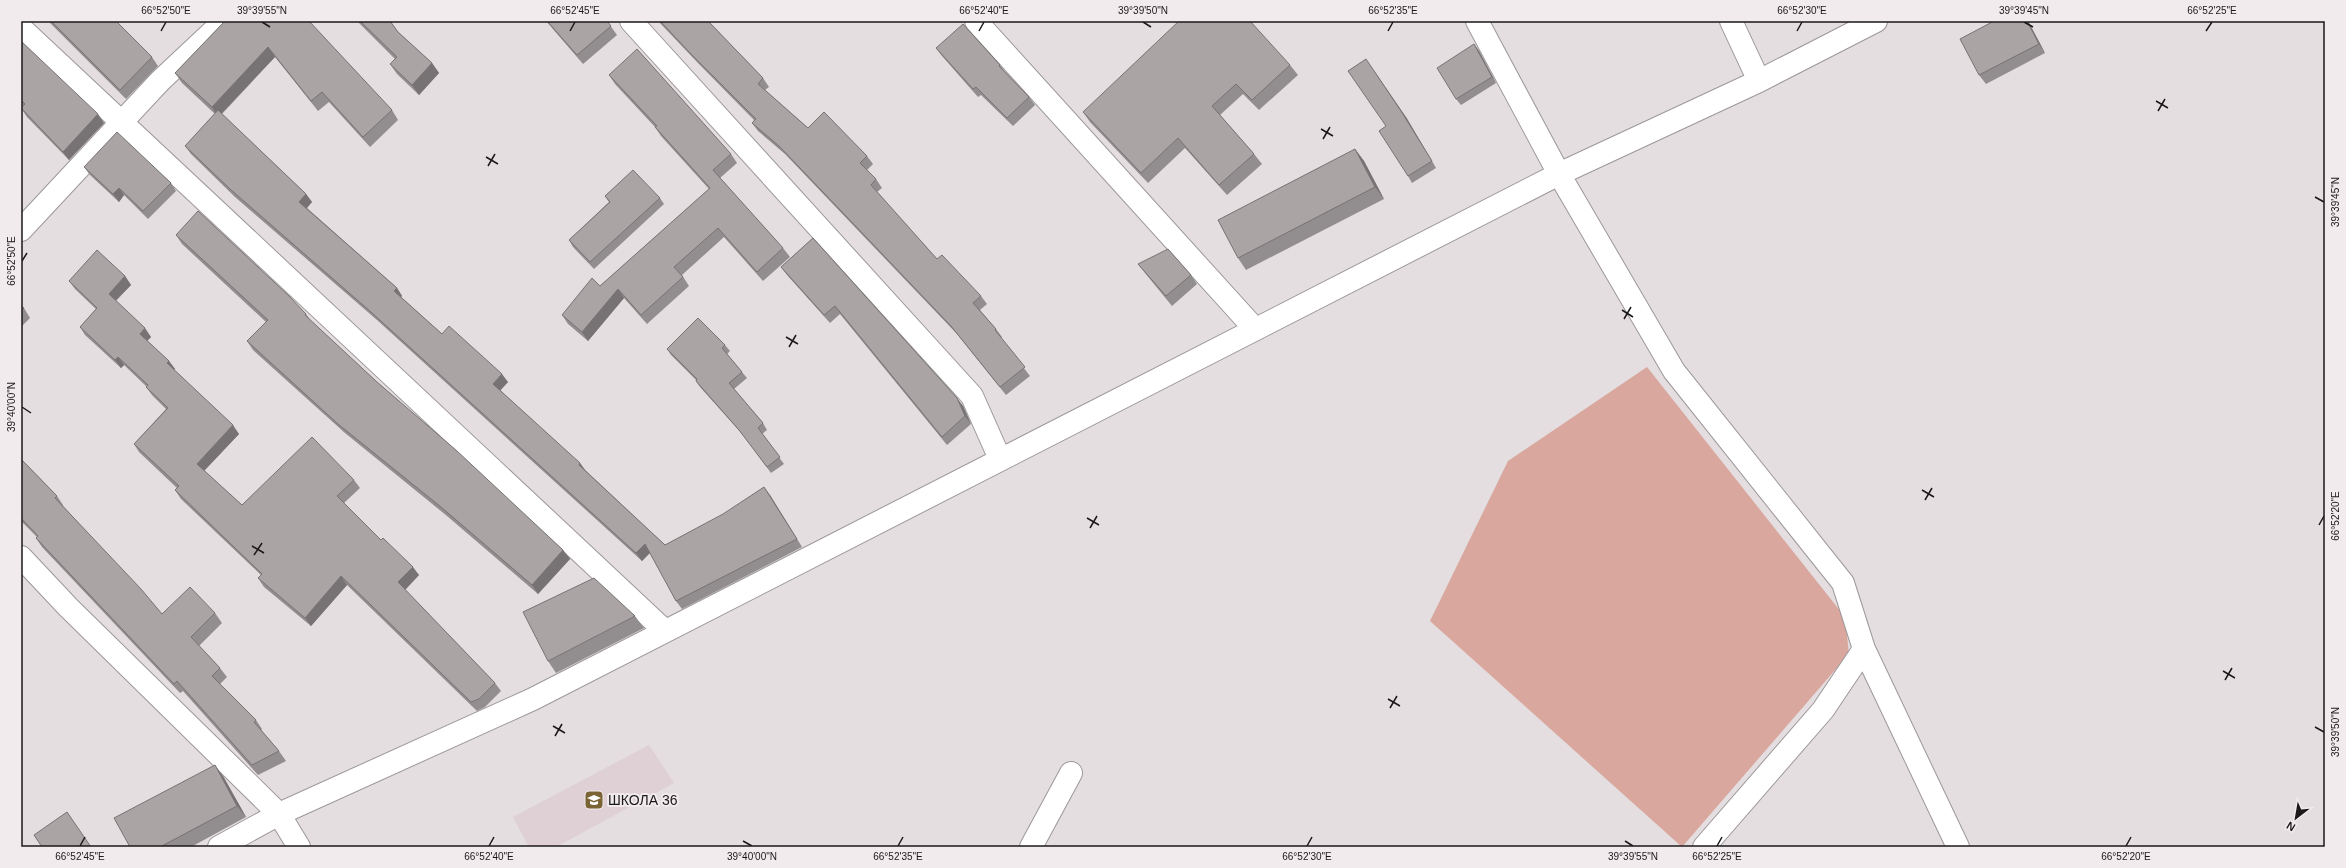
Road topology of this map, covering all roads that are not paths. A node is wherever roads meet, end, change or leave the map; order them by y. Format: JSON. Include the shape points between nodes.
{"nodes":[{"id":1,"x":224,"y":21,"type":"edge"},
{"id":2,"x":630,"y":21,"type":"edge"},
{"id":3,"x":976,"y":21,"type":"edge"},
{"id":4,"x":1476,"y":21,"type":"edge"},
{"id":5,"x":1731,"y":21,"type":"edge"},
{"id":6,"x":1876,"y":21,"type":"edge"},
{"id":7,"x":21,"y":28,"type":"edge"},
{"id":8,"x":1759,"y":81,"type":"junction"},
{"id":9,"x":122,"y":121,"type":"junction"},
{"id":10,"x":1559,"y":174,"type":"junction"},
{"id":11,"x":21,"y":230,"type":"edge"},
{"id":12,"x":1255,"y":329,"type":"junction"},
{"id":13,"x":1000,"y":459,"type":"junction"},
{"id":14,"x":21,"y":557,"type":"edge"},
{"id":15,"x":665,"y":631,"type":"junction"},
{"id":16,"x":1864,"y":649,"type":"junction"},
{"id":17,"x":1071,"y":773,"type":"dead end"},
{"id":18,"x":279,"y":814,"type":"junction"},
{"id":19,"x":219,"y":847,"type":"edge"},
{"id":20,"x":299,"y":847,"type":"edge"},
{"id":21,"x":1031,"y":847,"type":"edge"},
{"id":22,"x":1704,"y":847,"type":"edge"},
{"id":23,"x":1958,"y":847,"type":"edge"}],
"edges":[{"from":1,"to":9,"type":"street"},
{"from":2,"to":13,"type":"street","via":[[972,396]]},
{"from":3,"to":12,"type":"street"},
{"from":4,"to":10,"type":"street"},
{"from":5,"to":8,"type":"street"},
{"from":6,"to":8,"type":"street"},
{"from":7,"to":9,"type":"street"},
{"from":8,"to":10,"type":"street"},
{"from":9,"to":11,"type":"street"},
{"from":9,"to":15,"type":"street"},
{"from":10,"to":12,"type":"street"},
{"from":10,"to":16,"type":"street","via":[[1674,371],[1843,583]]},
{"from":12,"to":13,"type":"street"},
{"from":13,"to":15,"type":"street"},
{"from":14,"to":18,"type":"street","via":[[68,608]]},
{"from":15,"to":18,"type":"street","via":[[533,699]]},
{"from":16,"to":22,"type":"street","via":[[1823,710]]},
{"from":16,"to":23,"type":"street"},
{"from":17,"to":21,"type":"street"},
{"from":18,"to":19,"type":"street"},
{"from":18,"to":20,"type":"street"}]}
